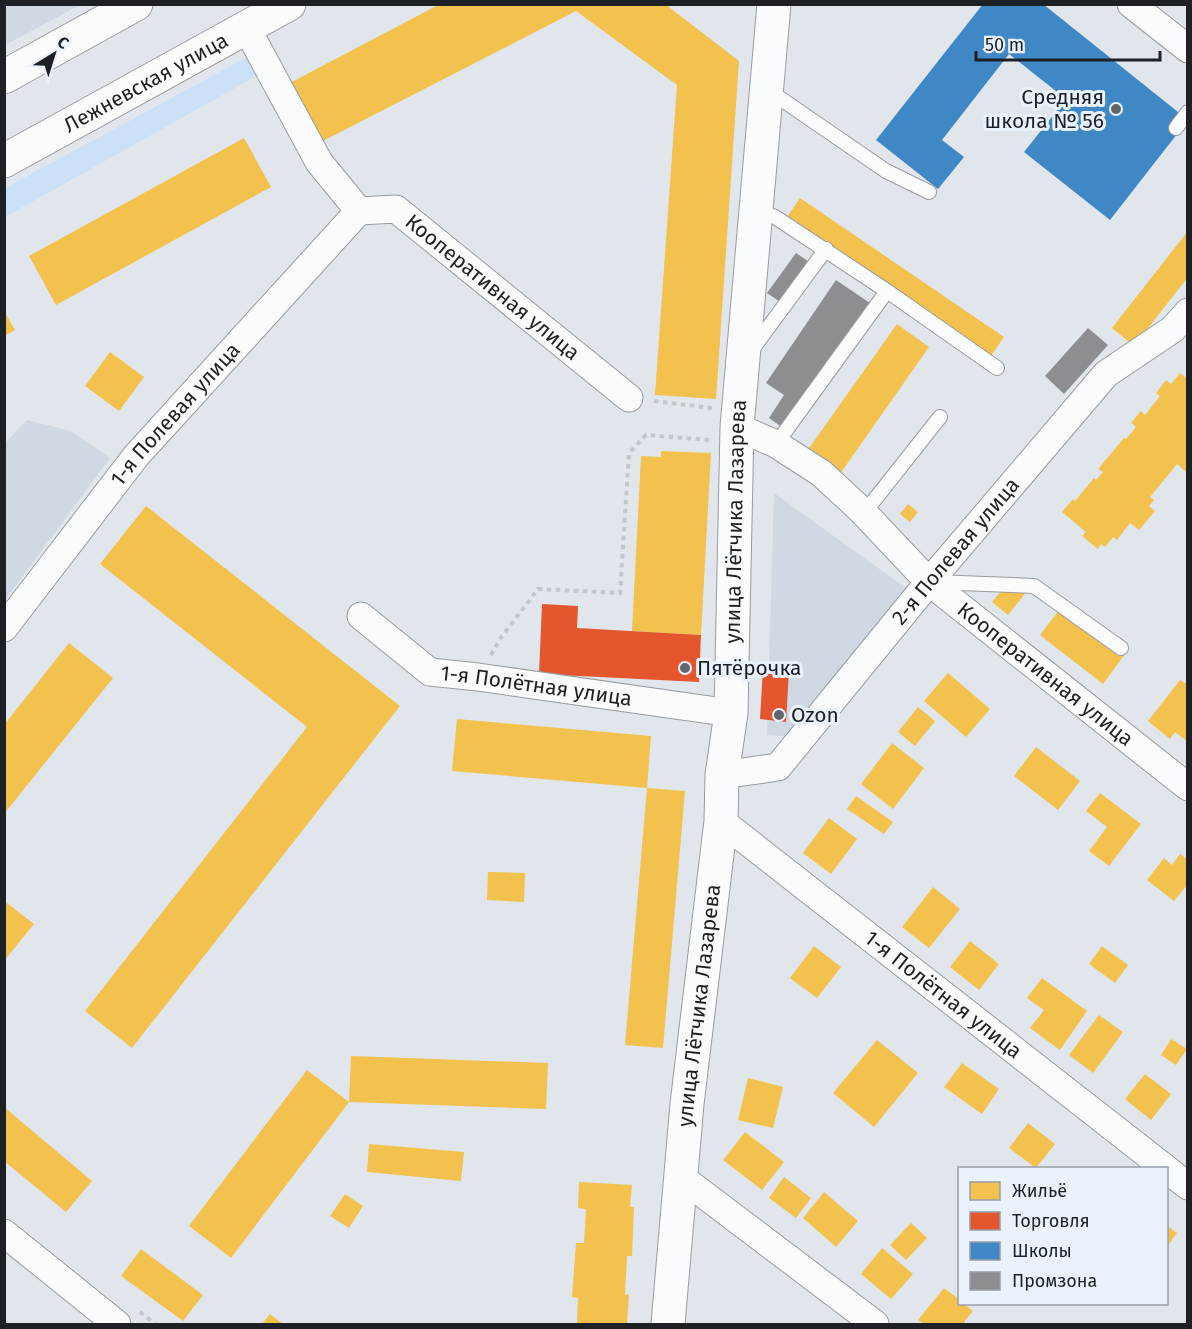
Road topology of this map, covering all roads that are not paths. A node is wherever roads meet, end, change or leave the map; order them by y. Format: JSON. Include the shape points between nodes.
{"nodes":[{"id":1,"x":136,"y":4,"type":"edge"},
{"id":2,"x":289,"y":4,"type":"edge"},
{"id":3,"x":774,"y":4,"type":"edge"},
{"id":4,"x":1131,"y":4,"type":"edge"},
{"id":5,"x":246,"y":27,"type":"junction"},
{"id":6,"x":1188,"y":48,"type":"edge"},
{"id":7,"x":4,"y":77,"type":"edge"},
{"id":8,"x":766,"y":89,"type":"junction"},
{"id":9,"x":1188,"y":112,"type":"edge"},
{"id":10,"x":1176,"y":128,"type":"dead end"},
{"id":11,"x":4,"y":161,"type":"edge"},
{"id":12,"x":929,"y":192,"type":"dead end"},
{"id":13,"x":755,"y":209,"type":"junction"},
{"id":14,"x":359,"y":211,"type":"junction"},
{"id":15,"x":826,"y":249,"type":"junction"},
{"id":16,"x":887,"y":291,"type":"junction"},
{"id":17,"x":1188,"y":312,"type":"edge"},
{"id":18,"x":742,"y":362,"type":"junction"},
{"id":19,"x":997,"y":368,"type":"dead end"},
{"id":20,"x":629,"y":398,"type":"road end"},
{"id":21,"x":940,"y":417,"type":"dead end"},
{"id":22,"x":722,"y":425,"type":"junction"},
{"id":23,"x":776,"y":444,"type":"junction"},
{"id":24,"x":864,"y":513,"type":"junction"},
{"id":25,"x":929,"y":582,"type":"junction"},
{"id":26,"x":361,"y":616,"type":"dead end"},
{"id":27,"x":4,"y":628,"type":"edge"},
{"id":28,"x":1121,"y":648,"type":"dead end"},
{"id":29,"x":731,"y":713,"type":"junction"},
{"id":30,"x":722,"y":775,"type":"junction"},
{"id":31,"x":1188,"y":787,"type":"edge"},
{"id":32,"x":721,"y":820,"type":"junction"},
{"id":33,"x":1163,"y":1167,"type":"edge"},
{"id":34,"x":1168,"y":1171,"type":"edge"},
{"id":35,"x":682,"y":1178,"type":"junction"},
{"id":36,"x":1188,"y":1186,"type":"edge"},
{"id":37,"x":4,"y":1233,"type":"edge"},
{"id":38,"x":117,"y":1324,"type":"edge"},
{"id":39,"x":668,"y":1324,"type":"edge"},
{"id":40,"x":875,"y":1324,"type":"edge"}],
"edges":[{"from":1,"to":7,"type":"main road"},
{"from":2,"to":5,"type":"main road","name":"Лежневская улица"},
{"from":3,"to":8,"type":"main road","name":"улица Лётчика Лазарева"},
{"from":4,"to":6,"type":"street"},
{"from":5,"to":11,"type":"main road","name":"Лежневская улица"},
{"from":5,"to":14,"type":"street","via":[[319,162]]},
{"from":8,"to":12,"type":"lane","via":[[886,171]]},
{"from":8,"to":13,"type":"main road","name":"улица Лётчика Лазарева"},
{"from":9,"to":10,"type":"lane"},
{"from":13,"to":15,"type":"lane","via":[[776,216]]},
{"from":13,"to":18,"type":"main road","name":"улица Лётчика Лазарева"},
{"from":14,"to":20,"type":"street","name":"Кооперативная улица","via":[[396,209]]},
{"from":14,"to":27,"type":"street","name":"1-я Полевая улица","via":[[136,456]]},
{"from":15,"to":16,"type":"lane"},
{"from":15,"to":18,"type":"lane"},
{"from":16,"to":19,"type":"lane"},
{"from":16,"to":23,"type":"lane"},
{"from":17,"to":25,"type":"street","name":"2-я Полевая улица","via":[[1173,329],[1106,374]]},
{"from":18,"to":22,"type":"main road","name":"улица Лётчика Лазарева"},
{"from":21,"to":24,"type":"lane"},
{"from":22,"to":23,"type":"street","name":"Кооперативная улица"},
{"from":22,"to":29,"type":"main road","name":"улица Лётчика Лазарева"},
{"from":23,"to":24,"type":"street","name":"Кооперативная улица","via":[[821,473]]},
{"from":24,"to":25,"type":"street","name":"Кооперативная улица"},
{"from":25,"to":28,"type":"lane","via":[[1034,586]]},
{"from":25,"to":30,"type":"street","name":"2-я Полевая улица","via":[[778,767]]},
{"from":25,"to":31,"type":"street","name":"Кооперативная улица"},
{"from":26,"to":29,"type":"street","name":"1-я Полётная улица","via":[[430,672]]},
{"from":29,"to":30,"type":"main road","name":"улица Лётчика Лазарева"},
{"from":30,"to":32,"type":"main road","name":"улица Лётчика Лазарева"},
{"from":32,"to":33,"type":"street","name":"1-я Полётная улица"},
{"from":32,"to":35,"type":"main road","name":"улица Лётчика Лазарева","via":[[687,1104]]},
{"from":34,"to":36,"type":"street","name":"1-я Полётная улица"},
{"from":35,"to":39,"type":"main road","name":"улица Лётчика Лазарева"},
{"from":35,"to":40,"type":"street"},
{"from":37,"to":38,"type":"street"}]}
